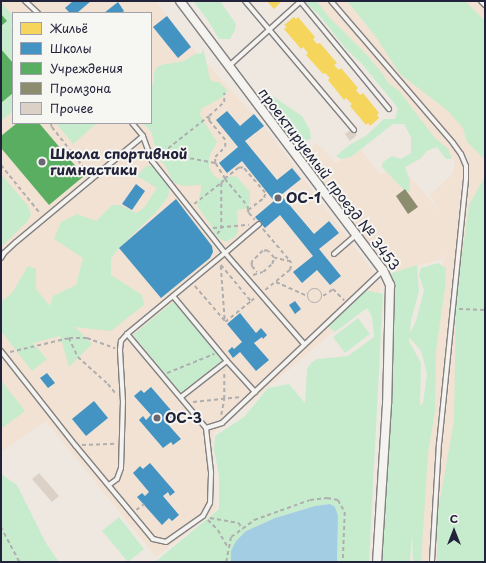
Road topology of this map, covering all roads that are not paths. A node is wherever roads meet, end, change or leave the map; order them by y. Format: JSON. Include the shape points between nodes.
{"nodes":[{"id":1,"x":25,"y":1,"type":"edge"},
{"id":2,"x":180,"y":1,"type":"edge"},
{"id":3,"x":245,"y":1,"type":"edge"},
{"id":4,"x":301,"y":1,"type":"edge"},
{"id":5,"x":331,"y":1,"type":"edge"},
{"id":6,"x":481,"y":1,"type":"edge"},
{"id":7,"x":485,"y":5,"type":"edge"},
{"id":8,"x":37,"y":12,"type":"edge"},
{"id":9,"x":270,"y":29,"type":"junction"},
{"id":10,"x":229,"y":66,"type":"junction"},
{"id":11,"x":390,"y":109,"type":"dead end"},
{"id":12,"x":133,"y":124,"type":"edge"},
{"id":13,"x":354,"y":130,"type":"dead end"},
{"id":14,"x":143,"y":136,"type":"junction"},
{"id":15,"x":259,"y":224,"type":"road end"},
{"id":16,"x":356,"y":235,"type":"junction"},
{"id":17,"x":225,"y":253,"type":"junction"},
{"id":18,"x":334,"y":254,"type":"dead end"},
{"id":19,"x":1,"y":258,"type":"edge"},
{"id":20,"x":383,"y":270,"type":"junction"},
{"id":21,"x":173,"y":296,"type":"junction"},
{"id":22,"x":127,"y":334,"type":"junction"},
{"id":23,"x":304,"y":344,"type":"junction"},
{"id":24,"x":2,"y":353,"type":"edge"},
{"id":25,"x":225,"y":362,"type":"junction"},
{"id":26,"x":255,"y":392,"type":"junction"},
{"id":27,"x":181,"y":397,"type":"junction"},
{"id":28,"x":206,"y":428,"type":"junction"},
{"id":29,"x":109,"y":485,"type":"junction"},
{"id":30,"x":377,"y":562,"type":"edge"},
{"id":31,"x":432,"y":562,"type":"edge"}],
"edges":[{"from":1,"to":8,"type":"lane"},
{"from":2,"to":10,"type":"street","name":"проектируемый проезд № 3453"},
{"from":3,"to":9,"type":"lane"},
{"from":4,"to":9,"type":"lane"},
{"from":4,"to":11,"type":"lane"},
{"from":5,"to":31,"type":"lane","via":[[461,154],[466,166],[439,443]]},
{"from":6,"to":7,"type":"lane"},
{"from":9,"to":10,"type":"lane"},
{"from":9,"to":13,"type":"lane"},
{"from":10,"to":16,"type":"street","name":"проектируемый проезд № 3453"},
{"from":12,"to":14,"type":"lane"},
{"from":14,"to":17,"type":"lane","via":[[152,160]]},
{"from":14,"to":19,"type":"lane","via":[[44,218]]},
{"from":15,"to":17,"type":"lane"},
{"from":16,"to":18,"type":"lane"},
{"from":16,"to":20,"type":"street","name":"проектируемый проезд № 3453"},
{"from":17,"to":21,"type":"lane"},
{"from":17,"to":23,"type":"lane"},
{"from":20,"to":23,"type":"lane"},
{"from":20,"to":30,"type":"street","name":"проектируемый проезд № 3453","via":[[391,290]]},
{"from":21,"to":22,"type":"lane"},
{"from":21,"to":25,"type":"lane"},
{"from":22,"to":27,"type":"lane"},
{"from":22,"to":29,"type":"lane","via":[[121,341],[120,350],[123,402],[119,473],[117,479]]},
{"from":23,"to":26,"type":"lane"},
{"from":24,"to":29,"type":"lane"},
{"from":25,"to":26,"type":"lane"},
{"from":25,"to":27,"type":"lane"},
{"from":26,"to":28,"type":"lane","via":[[222,423]]},
{"from":27,"to":28,"type":"lane"},
{"from":28,"to":29,"type":"lane","via":[[211,472],[210,503],[203,516],[166,542],[153,539]]}]}
